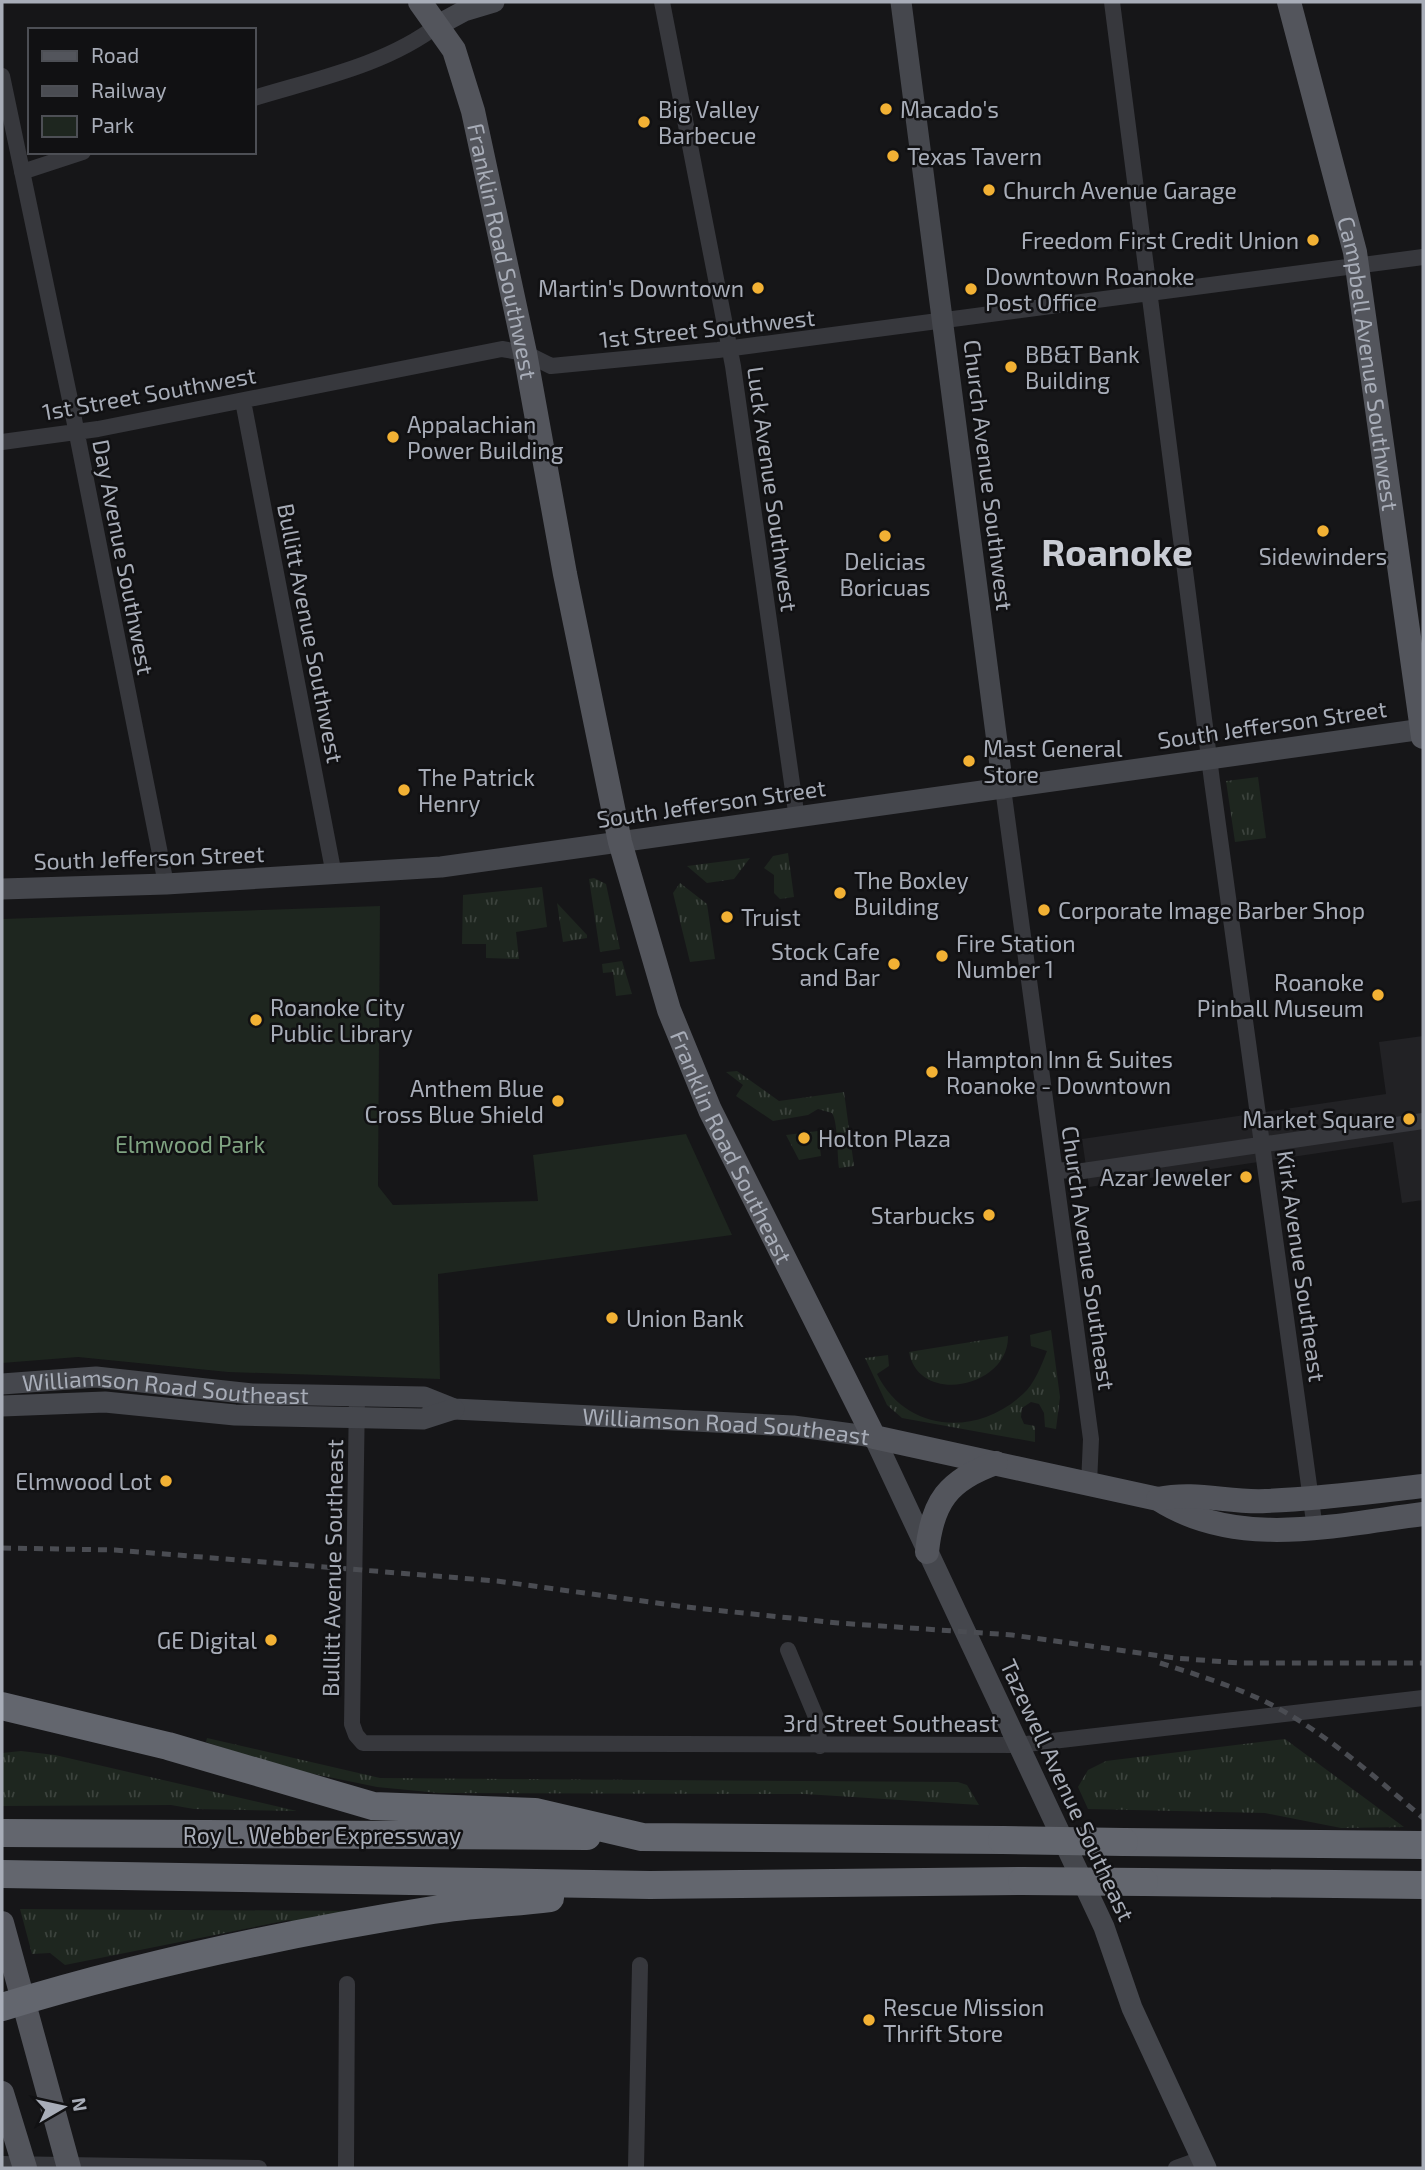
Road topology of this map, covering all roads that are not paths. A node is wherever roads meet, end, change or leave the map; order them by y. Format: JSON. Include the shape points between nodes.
{"nodes":[{"id":1,"x":420,"y":2,"type":"edge"},
{"id":2,"x":494,"y":2,"type":"edge"},
{"id":3,"x":662,"y":2,"type":"edge"},
{"id":4,"x":901,"y":2,"type":"edge"},
{"id":5,"x":1112,"y":2,"type":"edge"},
{"id":6,"x":1289,"y":2,"type":"edge"},
{"id":7,"x":438,"y":25,"type":"junction"},
{"id":8,"x":2,"y":76,"type":"edge"},
{"id":9,"x":256,"y":97,"type":"edge"},
{"id":10,"x":77,"y":154,"type":"edge"},
{"id":11,"x":22,"y":172,"type":"junction"},
{"id":12,"x":1423,"y":257,"type":"edge"},
{"id":13,"x":1358,"y":265,"type":"junction"},
{"id":14,"x":1147,"y":294,"type":"junction"},
{"id":15,"x":943,"y":321,"type":"junction"},
{"id":16,"x":730,"y":349,"type":"junction"},
{"id":17,"x":525,"y":353,"type":"junction"},
{"id":18,"x":243,"y":401,"type":"junction"},
{"id":19,"x":77,"y":431,"type":"junction"},
{"id":20,"x":2,"y":442,"type":"edge"},
{"id":21,"x":1423,"y":732,"type":"edge"},
{"id":22,"x":1209,"y":759,"type":"junction"},
{"id":23,"x":1003,"y":788,"type":"junction"},
{"id":24,"x":797,"y":818,"type":"junction"},
{"id":25,"x":620,"y":842,"type":"junction"},
{"id":26,"x":334,"y":875,"type":"junction"},
{"id":27,"x":166,"y":884,"type":"junction"},
{"id":28,"x":2,"y":889,"type":"edge"},
{"id":29,"x":1423,"y":1121,"type":"edge"},
{"id":30,"x":1262,"y":1144,"type":"junction"},
{"id":31,"x":1055,"y":1170,"type":"junction"},
{"id":32,"x":2,"y":1384,"type":"edge"},
{"id":33,"x":357,"y":1396,"type":"junction"},
{"id":34,"x":2,"y":1406,"type":"edge"},
{"id":35,"x":454,"y":1409,"type":"junction"},
{"id":36,"x":356,"y":1418,"type":"junction"},
{"id":37,"x":874,"y":1437,"type":"junction"},
{"id":38,"x":996,"y":1463,"type":"junction"},
{"id":39,"x":1089,"y":1484,"type":"junction"},
{"id":40,"x":1423,"y":1486,"type":"edge"},
{"id":41,"x":1158,"y":1499,"type":"junction"},
{"id":42,"x":1311,"y":1499,"type":"junction"},
{"id":43,"x":1423,"y":1514,"type":"edge"},
{"id":44,"x":1315,"y":1529,"type":"junction"},
{"id":45,"x":927,"y":1552,"type":"junction"},
{"id":46,"x":788,"y":1650,"type":"dead end"},
{"id":47,"x":1423,"y":1698,"type":"edge"},
{"id":48,"x":2,"y":1706,"type":"edge"},
{"id":49,"x":358,"y":1740,"type":"joint"},
{"id":50,"x":1018,"y":1745,"type":"junction"},
{"id":51,"x":820,"y":1746,"type":"junction"},
{"id":52,"x":2,"y":1833,"type":"edge"},
{"id":53,"x":642,"y":1837,"type":"junction"},
{"id":54,"x":1423,"y":1845,"type":"edge"},
{"id":55,"x":2,"y":1874,"type":"edge"},
{"id":56,"x":650,"y":1885,"type":"junction"},
{"id":57,"x":1419,"y":1885,"type":"edge"},
{"id":58,"x":4,"y":1931,"type":"edge"},
{"id":59,"x":640,"y":1965,"type":"dead end"},
{"id":60,"x":347,"y":1984,"type":"dead end"},
{"id":61,"x":12,"y":2004,"type":"edge"},
{"id":62,"x":2,"y":2093,"type":"edge"},
{"id":63,"x":1203,"y":2163,"type":"edge"},
{"id":64,"x":17,"y":2165,"type":"edge"},
{"id":65,"x":68,"y":2166,"type":"edge"},
{"id":66,"x":259,"y":2168,"type":"edge"},
{"id":67,"x":345,"y":2168,"type":"edge"},
{"id":68,"x":636,"y":2168,"type":"edge"},
{"id":69,"x":1176,"y":2168,"type":"edge"}],
"edges":[{"from":1,"to":7,"type":"main road","name":"Franklin Road Southwest"},
{"from":2,"to":7,"type":"street"},
{"from":3,"to":16,"type":"street","name":"Luck Avenue Southwest"},
{"from":4,"to":15,"type":"street","name":"Church Avenue Southwest"},
{"from":5,"to":14,"type":"street","name":"Kirk Avenue Southeast"},
{"from":6,"to":13,"type":"main road","name":"Campbell Avenue Southwest"},
{"from":7,"to":9,"type":"street","via":[[382,58]]},
{"from":7,"to":17,"type":"main road","name":"Franklin Road Southwest","via":[[454,50],[473,111]]},
{"from":8,"to":11,"type":"street","name":"Day Avenue Southwest"},
{"from":10,"to":11,"type":"street"},
{"from":11,"to":19,"type":"street","name":"Day Avenue Southwest"},
{"from":12,"to":13,"type":"street","name":"1st Street Southwest"},
{"from":13,"to":14,"type":"street","name":"1st Street Southwest"},
{"from":13,"to":21,"type":"main road","name":"Campbell Avenue Southwest"},
{"from":14,"to":15,"type":"street","name":"1st Street Southwest"},
{"from":14,"to":22,"type":"street","name":"Kirk Avenue Southeast"},
{"from":15,"to":16,"type":"street","name":"1st Street Southwest"},
{"from":15,"to":23,"type":"street","name":"Church Avenue Southwest"},
{"from":16,"to":17,"type":"street","name":"1st Street Southwest","via":[[551,366]]},
{"from":16,"to":24,"type":"street","name":"Luck Avenue Southwest"},
{"from":17,"to":18,"type":"street","name":"1st Street Southwest","via":[[502,349]]},
{"from":17,"to":25,"type":"main road","name":"Franklin Road Southwest"},
{"from":18,"to":19,"type":"street","name":"1st Street Southwest"},
{"from":18,"to":26,"type":"street","name":"Bullitt Avenue Southwest"},
{"from":19,"to":20,"type":"street","name":"1st Street Southwest"},
{"from":19,"to":27,"type":"street","name":"Day Avenue Southwest"},
{"from":21,"to":22,"type":"street","name":"South Jefferson Street"},
{"from":22,"to":23,"type":"street","name":"South Jefferson Street"},
{"from":22,"to":30,"type":"street","name":"Kirk Avenue Southeast"},
{"from":23,"to":24,"type":"street","name":"South Jefferson Street"},
{"from":23,"to":31,"type":"street","name":"Church Avenue Southeast"},
{"from":24,"to":25,"type":"street","name":"South Jefferson Street"},
{"from":25,"to":26,"type":"street","name":"South Jefferson Street","via":[[441,867]]},
{"from":25,"to":37,"type":"main road","name":"Franklin Road Southeast","via":[[688,1059]]},
{"from":26,"to":27,"type":"street","name":"South Jefferson Street"},
{"from":27,"to":28,"type":"street","name":"South Jefferson Street"},
{"from":29,"to":30,"type":"street"},
{"from":30,"to":31,"type":"street","via":[[1083,1171]]},
{"from":30,"to":42,"type":"street","name":"Kirk Avenue Southeast"},
{"from":31,"to":39,"type":"street","name":"Church Avenue Southeast","via":[[1091,1439]]},
{"from":32,"to":33,"type":"street","name":"Williamson Road Southeast","via":[[96,1377],[251,1394]]},
{"from":33,"to":35,"type":"street","name":"Williamson Road Southeast","via":[[424,1397]]},
{"from":33,"to":36,"type":"street","name":"Bullitt Avenue Southeast"},
{"from":34,"to":36,"type":"street","name":"Williamson Road Southeast","via":[[105,1402],[235,1415]]},
{"from":35,"to":36,"type":"street","name":"Williamson Road Southeast","via":[[423,1419]]},
{"from":35,"to":37,"type":"street","name":"Williamson Road Southeast","via":[[793,1426]]},
{"from":36,"to":49,"type":"street","name":"Bullitt Avenue Southeast","via":[[352,1724]]},
{"from":37,"to":38,"type":"main road","name":"Williamson Road Southeast"},
{"from":37,"to":45,"type":"street","name":"Tazewell Avenue Southeast"},
{"from":38,"to":39,"type":"main road","name":"Williamson Road Southeast"},
{"from":38,"to":45,"type":"main road","via":[[964,1478],[943,1497],[933,1515]]},
{"from":39,"to":41,"type":"main road","name":"Williamson Road Southeast"},
{"from":40,"to":42,"type":"main road","name":"Williamson Road Southeast"},
{"from":41,"to":42,"type":"main road","name":"Williamson Road Southeast","via":[[1187,1493],[1252,1501]]},
{"from":41,"to":44,"type":"main road","name":"Williamson Road Southeast","via":[[1180,1513],[1230,1525],[1270,1531]]},
{"from":42,"to":44,"type":"street","name":"Kirk Avenue Southeast"},
{"from":43,"to":44,"type":"main road","name":"Williamson Road Southeast"},
{"from":45,"to":50,"type":"street","name":"Tazewell Avenue Southeast"},
{"from":46,"to":51,"type":"street","via":[[816,1717]]},
{"from":47,"to":50,"type":"street","name":"3rd Street Southeast"},
{"from":48,"to":53,"type":"highway","via":[[168,1746],[373,1806],[535,1812]]},
{"from":49,"to":51,"type":"street","name":"3rd Street Southeast","via":[[375,1745]]},
{"from":50,"to":51,"type":"street","name":"3rd Street Southeast"},
{"from":50,"to":63,"type":"street","name":"Tazewell Avenue Southeast","via":[[1104,1927],[1132,2008]]},
{"from":52,"to":53,"type":"highway","name":"Roy L. Webber Expressway"},
{"from":53,"to":54,"type":"highway","bridge":true},
{"from":55,"to":56,"type":"highway"},
{"from":56,"to":57,"type":"highway","bridge":true,"via":[[1022,1881]]},
{"from":56,"to":61,"type":"highway","via":[[341,1926],[83,1982]]},
{"from":58,"to":61,"type":"main road"},
{"from":59,"to":68,"type":"street"},
{"from":60,"to":67,"type":"street"},
{"from":61,"to":65,"type":"main road"},
{"from":62,"to":64,"type":"main road"},
{"from":63,"to":69,"type":"street"},
{"from":64,"to":65,"type":"street"},
{"from":65,"to":66,"type":"street"}]}
